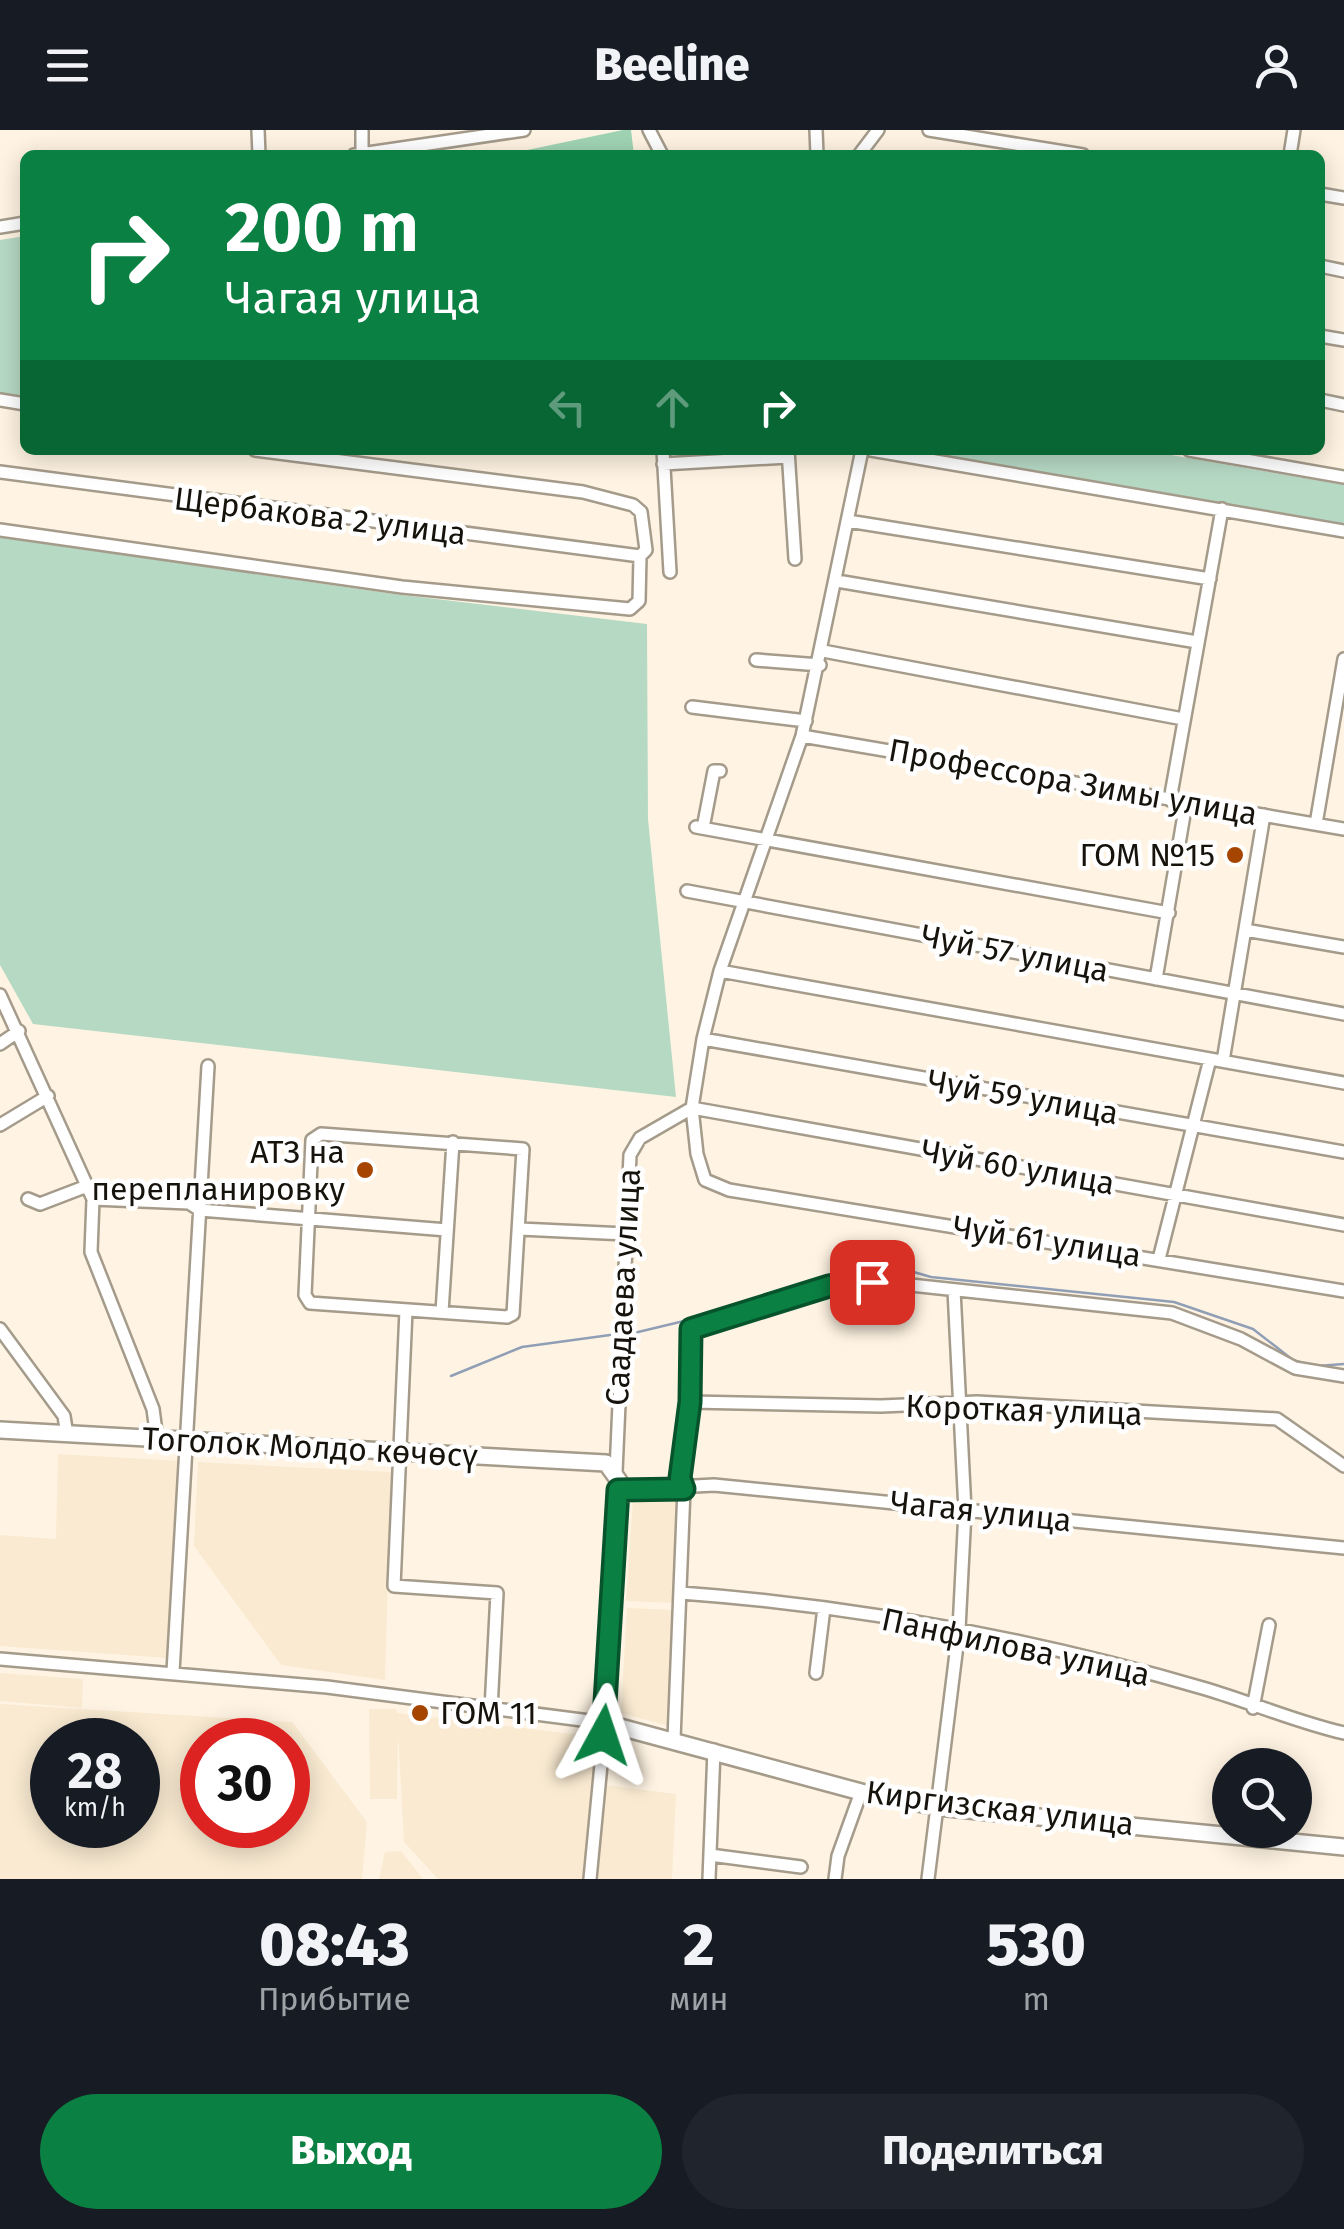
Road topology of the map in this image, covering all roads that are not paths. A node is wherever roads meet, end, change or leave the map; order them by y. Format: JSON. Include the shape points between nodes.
{"nodes":[{"id":1,"x":524,"y":130,"type":"edge"},
{"id":2,"x":929,"y":130,"type":"edge"},
{"id":3,"x":475,"y":134,"type":"edge"},
{"id":4,"x":434,"y":137,"type":"edge"},
{"id":5,"x":376,"y":150,"type":"edge"},
{"id":6,"x":1052,"y":150,"type":"edge"},
{"id":7,"x":291,"y":455,"type":"edge"},
{"id":8,"x":726,"y":455,"type":"edge"},
{"id":9,"x":788,"y":455,"type":"edge"},
{"id":10,"x":861,"y":455,"type":"edge"},
{"id":11,"x":901,"y":455,"type":"edge"},
{"id":12,"x":1256,"y":455,"type":"edge"},
{"id":13,"x":663,"y":457,"type":"edge"},
{"id":14,"x":0,"y":472,"type":"edge"},
{"id":15,"x":1344,"y":477,"type":"edge"},
{"id":16,"x":1222,"y":510,"type":"junction"},
{"id":17,"x":848,"y":521,"type":"junction"},
{"id":18,"x":0,"y":530,"type":"edge"},
{"id":19,"x":1344,"y":531,"type":"edge"},
{"id":20,"x":640,"y":556,"type":"junction"},
{"id":21,"x":795,"y":559,"type":"dead end"},
{"id":22,"x":670,"y":572,"type":"dead end"},
{"id":23,"x":1210,"y":579,"type":"junction"},
{"id":24,"x":837,"y":581,"type":"junction"},
{"id":25,"x":1198,"y":642,"type":"junction"},
{"id":26,"x":823,"y":651,"type":"junction"},
{"id":27,"x":756,"y":660,"type":"dead end"},
{"id":28,"x":820,"y":665,"type":"junction"},
{"id":29,"x":1343,"y":669,"type":"edge"},
{"id":30,"x":692,"y":707,"type":"dead end"},
{"id":31,"x":1183,"y":719,"type":"junction"},
{"id":32,"x":806,"y":721,"type":"junction"},
{"id":33,"x":802,"y":736,"type":"junction"},
{"id":34,"x":1338,"y":743,"type":"edge"},
{"id":35,"x":720,"y":771,"type":"dead end"},
{"id":36,"x":1170,"y":800,"type":"junction"},
{"id":37,"x":1186,"y":802,"type":"junction"},
{"id":38,"x":1264,"y":816,"type":"junction"},
{"id":39,"x":1316,"y":824,"type":"junction"},
{"id":40,"x":1344,"y":829,"type":"edge"},
{"id":41,"x":764,"y":840,"type":"junction"},
{"id":42,"x":687,"y":891,"type":"dead end"},
{"id":43,"x":742,"y":902,"type":"junction"},
{"id":44,"x":1169,"y":913,"type":"junction"},
{"id":45,"x":1245,"y":930,"type":"junction"},
{"id":46,"x":1344,"y":947,"type":"edge"},
{"id":47,"x":720,"y":971,"type":"junction"},
{"id":48,"x":1156,"y":979,"type":"junction"},
{"id":49,"x":0,"y":995,"type":"edge"},
{"id":50,"x":1237,"y":995,"type":"junction"},
{"id":51,"x":1344,"y":1014,"type":"edge"},
{"id":52,"x":20,"y":1031,"type":"junction"},
{"id":53,"x":703,"y":1039,"type":"junction"},
{"id":54,"x":0,"y":1044,"type":"edge"},
{"id":55,"x":1217,"y":1060,"type":"junction"},
{"id":56,"x":208,"y":1066,"type":"dead end"},
{"id":57,"x":1344,"y":1083,"type":"edge"},
{"id":58,"x":48,"y":1096,"type":"junction"},
{"id":59,"x":692,"y":1108,"type":"junction"},
{"id":60,"x":0,"y":1126,"type":"edge"},
{"id":61,"x":1191,"y":1127,"type":"junction"},
{"id":62,"x":452,"y":1142,"type":"junction"},
{"id":63,"x":1344,"y":1152,"type":"edge"},
{"id":64,"x":87,"y":1186,"type":"junction"},
{"id":65,"x":1172,"y":1194,"type":"junction"},
{"id":66,"x":28,"y":1199,"type":"dead end"},
{"id":67,"x":92,"y":1199,"type":"junction"},
{"id":68,"x":200,"y":1210,"type":"junction"},
{"id":69,"x":308,"y":1221,"type":"junction"},
{"id":70,"x":1344,"y":1225,"type":"edge"},
{"id":71,"x":520,"y":1229,"type":"junction"},
{"id":72,"x":447,"y":1230,"type":"junction"},
{"id":73,"x":626,"y":1234,"type":"junction"},
{"id":74,"x":1159,"y":1259,"type":"junction"},
{"id":75,"x":954,"y":1290,"type":"junction"},
{"id":76,"x":1344,"y":1292,"type":"edge"},
{"id":77,"x":406,"y":1310,"type":"junction"},
{"id":78,"x":442,"y":1312,"type":"junction"},
{"id":79,"x":0,"y":1329,"type":"edge"},
{"id":80,"x":1344,"y":1376,"type":"edge"},
{"id":81,"x":690,"y":1402,"type":"junction"},
{"id":82,"x":957,"y":1402,"type":"junction"},
{"id":83,"x":0,"y":1430,"type":"edge"},
{"id":84,"x":67,"y":1435,"type":"junction"},
{"id":85,"x":157,"y":1439,"type":"junction"},
{"id":86,"x":186,"y":1440,"type":"junction"},
{"id":87,"x":400,"y":1452,"type":"junction"},
{"id":88,"x":1344,"y":1466,"type":"edge"},
{"id":89,"x":616,"y":1472,"type":"junction"},
{"id":90,"x":684,"y":1489,"type":"junction"},
{"id":91,"x":618,"y":1490,"type":"junction"},
{"id":92,"x":965,"y":1511,"type":"junction"},
{"id":93,"x":1344,"y":1548,"type":"edge"},
{"id":94,"x":681,"y":1593,"type":"junction"},
{"id":95,"x":824,"y":1608,"type":"junction"},
{"id":96,"x":1269,"y":1626,"type":"dead end"},
{"id":97,"x":959,"y":1629,"type":"junction"},
{"id":98,"x":0,"y":1659,"type":"edge"},
{"id":99,"x":173,"y":1672,"type":"junction"},
{"id":100,"x":816,"y":1673,"type":"dead end"},
{"id":101,"x":1253,"y":1708,"type":"junction"},
{"id":102,"x":491,"y":1709,"type":"junction"},
{"id":103,"x":604,"y":1723,"type":"junction"},
{"id":104,"x":1344,"y":1733,"type":"edge"},
{"id":105,"x":674,"y":1739,"type":"junction"},
{"id":106,"x":714,"y":1750,"type":"junction"},
{"id":107,"x":861,"y":1792,"type":"junction"},
{"id":108,"x":938,"y":1806,"type":"junction"},
{"id":109,"x":1344,"y":1847,"type":"edge"},
{"id":110,"x":710,"y":1855,"type":"junction"},
{"id":111,"x":801,"y":1867,"type":"dead end"},
{"id":112,"x":590,"y":1879,"type":"edge"},
{"id":113,"x":709,"y":1879,"type":"edge"},
{"id":114,"x":836,"y":1879,"type":"edge"},
{"id":115,"x":928,"y":1879,"type":"edge"}],
"edges":[{"from":1,"to":3,"type":"street"},
{"from":2,"to":6,"type":"street"},
{"from":3,"to":4,"type":"street"},
{"from":4,"to":5,"type":"street"},
{"from":7,"to":20,"type":"street","via":[[616,500],[641,512],[646,550]]},
{"from":8,"to":13,"type":"street"},
{"from":9,"to":21,"type":"street"},
{"from":10,"to":17,"type":"street"},
{"from":11,"to":16,"type":"street"},
{"from":12,"to":15,"type":"street"},
{"from":13,"to":22,"type":"street"},
{"from":14,"to":20,"type":"street","name":"Щербакова 2 улица"},
{"from":16,"to":19,"type":"street"},
{"from":16,"to":23,"type":"street"},
{"from":17,"to":23,"type":"street"},
{"from":17,"to":24,"type":"street"},
{"from":18,"to":20,"type":"street","via":[[402,587],[630,609],[640,601]]},
{"from":23,"to":25,"type":"street"},
{"from":24,"to":25,"type":"street"},
{"from":24,"to":26,"type":"street"},
{"from":25,"to":31,"type":"street"},
{"from":26,"to":28,"type":"street"},
{"from":26,"to":31,"type":"street"},
{"from":27,"to":28,"type":"street"},
{"from":28,"to":32,"type":"street"},
{"from":29,"to":34,"type":"street"},
{"from":30,"to":32,"type":"street"},
{"from":31,"to":36,"type":"street"},
{"from":32,"to":33,"type":"street"},
{"from":33,"to":36,"type":"street","name":"Профессора Зимы улица"},
{"from":33,"to":41,"type":"street"},
{"from":34,"to":39,"type":"street"},
{"from":35,"to":41,"type":"street","via":[[714,771],[700,827]]},
{"from":36,"to":37,"type":"street","name":"Профессора Зимы улица"},
{"from":37,"to":38,"type":"street","name":"Профессора Зимы улица"},
{"from":37,"to":44,"type":"street"},
{"from":38,"to":39,"type":"street","name":"Профессора Зимы улица"},
{"from":38,"to":45,"type":"street"},
{"from":39,"to":40,"type":"street","name":"Профессора Зимы улица"},
{"from":41,"to":43,"type":"street"},
{"from":41,"to":44,"type":"street"},
{"from":42,"to":43,"type":"street","name":"Чуй 57 улица"},
{"from":43,"to":47,"type":"street"},
{"from":43,"to":48,"type":"street","name":"Чуй 57 улица"},
{"from":44,"to":48,"type":"street"},
{"from":45,"to":46,"type":"street"},
{"from":45,"to":50,"type":"street"},
{"from":47,"to":53,"type":"street"},
{"from":47,"to":55,"type":"street"},
{"from":48,"to":50,"type":"street","name":"Чуй 57 улица"},
{"from":49,"to":52,"type":"street"},
{"from":50,"to":51,"type":"street","name":"Чуй 57 улица"},
{"from":50,"to":55,"type":"street"},
{"from":52,"to":54,"type":"street"},
{"from":52,"to":58,"type":"street"},
{"from":53,"to":59,"type":"street"},
{"from":53,"to":61,"type":"street","name":"Чуй 59 улица"},
{"from":55,"to":57,"type":"street"},
{"from":55,"to":61,"type":"street"},
{"from":56,"to":68,"type":"street"},
{"from":58,"to":60,"type":"street"},
{"from":58,"to":64,"type":"street"},
{"from":59,"to":65,"type":"street","name":"Чуй 60 улица"},
{"from":59,"to":73,"type":"street","name":"Саадаева улица","via":[[640,1138],[630,1155]]},
{"from":59,"to":74,"type":"street","name":"Чуй 61 улица","via":[[697,1154],[712,1185]]},
{"from":61,"to":63,"type":"street","name":"Чуй 59 улица"},
{"from":61,"to":65,"type":"street"},
{"from":62,"to":69,"type":"street","via":[[318,1134],[312,1140]]},
{"from":62,"to":71,"type":"street","via":[[523,1150]]},
{"from":62,"to":72,"type":"street"},
{"from":64,"to":66,"type":"street","via":[[40,1204]]},
{"from":64,"to":67,"type":"street"},
{"from":65,"to":70,"type":"street","name":"Чуй 60 улица"},
{"from":65,"to":74,"type":"street"},
{"from":67,"to":68,"type":"street","via":[[189,1203]]},
{"from":67,"to":85,"type":"street","via":[[91,1252],[153,1409]]},
{"from":68,"to":69,"type":"street"},
{"from":68,"to":86,"type":"street"},
{"from":69,"to":72,"type":"street"},
{"from":69,"to":77,"type":"street","via":[[307,1301]]},
{"from":71,"to":73,"type":"street"},
{"from":71,"to":78,"type":"street","via":[[513,1314]]},
{"from":72,"to":78,"type":"street"},
{"from":73,"to":89,"type":"street","name":"Саадаева улица"},
{"from":74,"to":76,"type":"street","name":"Чуй 61 улица"},
{"from":75,"to":80,"type":"street","via":[[1172,1312],[1294,1368]]},
{"from":75,"to":81,"type":"street","via":[[851,1281],[691,1329]]},
{"from":75,"to":82,"type":"street"},
{"from":77,"to":78,"type":"street"},
{"from":77,"to":87,"type":"street"},
{"from":79,"to":84,"type":"street","via":[[64,1416]]},
{"from":81,"to":82,"type":"street","name":"Короткая улица"},
{"from":81,"to":90,"type":"street"},
{"from":82,"to":88,"type":"street","name":"Короткая улица","via":[[1276,1419]]},
{"from":82,"to":92,"type":"street"},
{"from":83,"to":84,"type":"main road","name":"Тоголок Молдо көчөсү"},
{"from":84,"to":85,"type":"main road","name":"Тоголок Молдо көчөсү"},
{"from":85,"to":86,"type":"main road","name":"Тоголок Молдо көчөсү"},
{"from":86,"to":87,"type":"main road","name":"Тоголок Молдо көчөсү"},
{"from":86,"to":99,"type":"street"},
{"from":87,"to":89,"type":"main road","name":"Тоголок Молдо көчөсү","via":[[606,1463]]},
{"from":87,"to":102,"type":"street","via":[[394,1586],[497,1592]]},
{"from":89,"to":91,"type":"main road","name":"Саадаева улица"},
{"from":90,"to":91,"type":"street","name":"Чагая улица"},
{"from":90,"to":92,"type":"street","name":"Чагая улица","via":[[714,1485]]},
{"from":90,"to":94,"type":"street"},
{"from":91,"to":103,"type":"main road","name":"Саадаева улица"},
{"from":92,"to":93,"type":"street","name":"Чагая улица"},
{"from":92,"to":97,"type":"street"},
{"from":94,"to":95,"type":"street","name":"Панфилова улица"},
{"from":94,"to":105,"type":"street"},
{"from":95,"to":97,"type":"street","name":"Панфилова улица"},
{"from":95,"to":100,"type":"street"},
{"from":96,"to":101,"type":"street"},
{"from":97,"to":101,"type":"street","name":"Панфилова улица","via":[[1209,1690]]},
{"from":97,"to":108,"type":"street"},
{"from":98,"to":99,"type":"street"},
{"from":99,"to":102,"type":"street"},
{"from":101,"to":104,"type":"street","name":"Панфилова улица"},
{"from":102,"to":103,"type":"street"},
{"from":103,"to":105,"type":"main road","name":"Киргизская улица"},
{"from":103,"to":112,"type":"street","name":"Саадаева улица"},
{"from":105,"to":106,"type":"main road","name":"Киргизская улица"},
{"from":106,"to":107,"type":"main road","name":"Киргизская улица"},
{"from":106,"to":110,"type":"street"},
{"from":107,"to":108,"type":"main road","name":"Киргизская улица"},
{"from":107,"to":114,"type":"street"},
{"from":108,"to":109,"type":"main road","name":"Киргизская улица"},
{"from":108,"to":115,"type":"street"},
{"from":110,"to":111,"type":"street"},
{"from":110,"to":113,"type":"street"}]}
